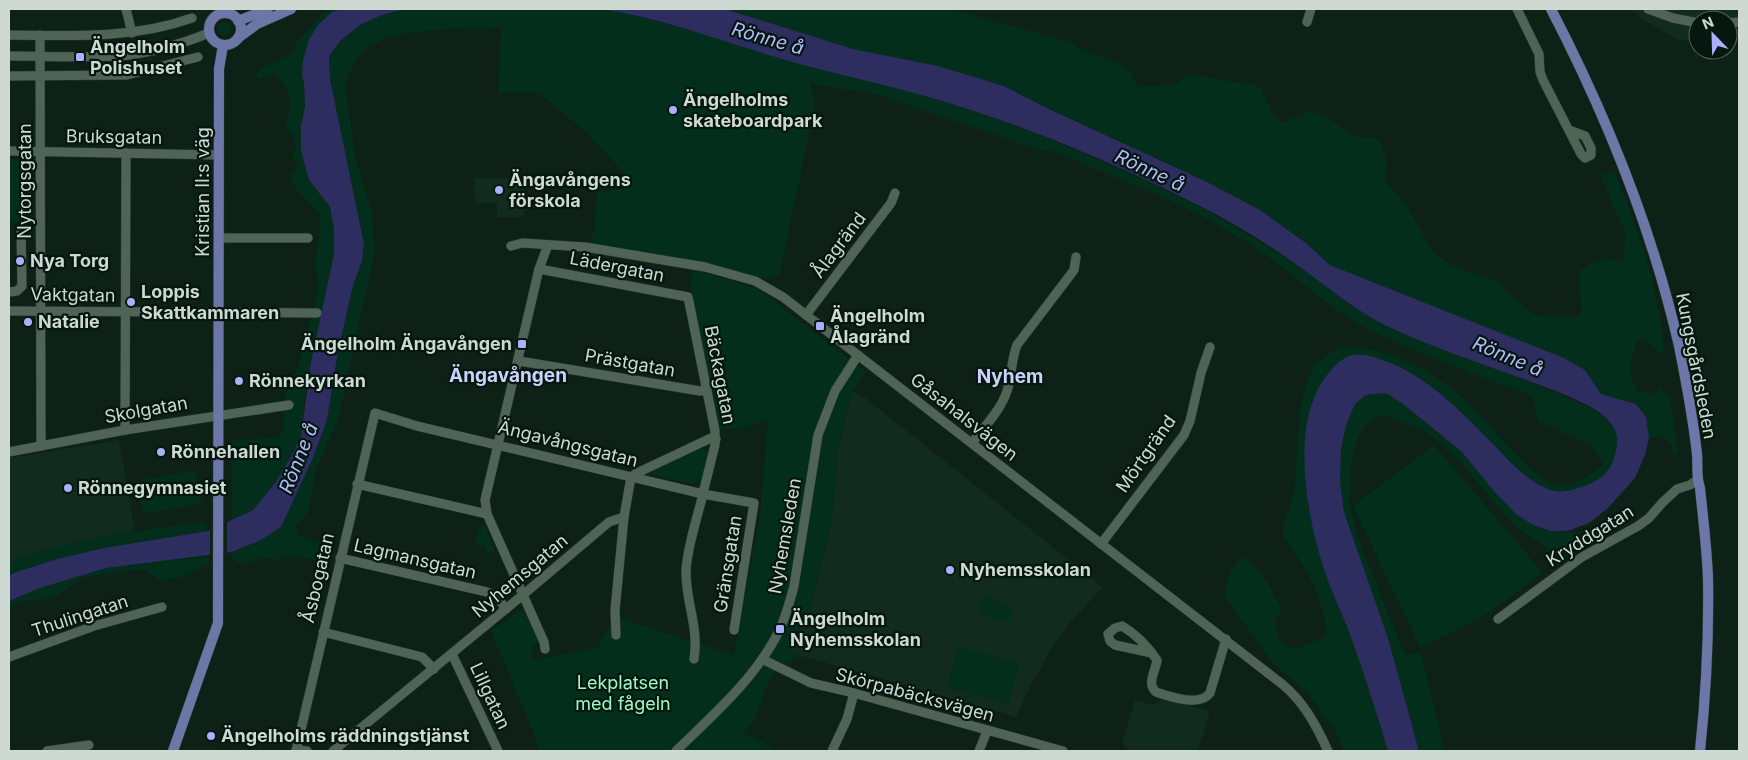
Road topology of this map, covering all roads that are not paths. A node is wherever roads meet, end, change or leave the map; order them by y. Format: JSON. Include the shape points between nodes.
{"nodes":[{"id":1,"x":126,"y":9,"type":"edge"},
{"id":2,"x":268,"y":9,"type":"edge"},
{"id":3,"x":291,"y":9,"type":"edge"},
{"id":4,"x":1311,"y":9,"type":"edge"},
{"id":5,"x":1517,"y":9,"type":"edge"},
{"id":6,"x":1551,"y":9,"type":"edge"},
{"id":7,"x":1648,"y":9,"type":"edge"},
{"id":8,"x":220,"y":12,"type":"edge"},
{"id":9,"x":192,"y":18,"type":"dead end"},
{"id":10,"x":238,"y":20,"type":"junction"},
{"id":11,"x":1688,"y":21,"type":"edge"},
{"id":12,"x":1307,"y":22,"type":"dead end"},
{"id":13,"x":132,"y":33,"type":"junction"},
{"id":14,"x":209,"y":33,"type":"junction"},
{"id":15,"x":9,"y":35,"type":"edge"},
{"id":16,"x":40,"y":35,"type":"junction"},
{"id":17,"x":237,"y":39,"type":"junction"},
{"id":18,"x":223,"y":45,"type":"junction"},
{"id":19,"x":9,"y":56,"type":"edge"},
{"id":20,"x":40,"y":56,"type":"junction"},
{"id":21,"x":198,"y":57,"type":"dead end"},
{"id":22,"x":9,"y":76,"type":"edge"},
{"id":23,"x":41,"y":76,"type":"junction"},
{"id":24,"x":1569,"y":130,"type":"dead end"},
{"id":25,"x":9,"y":151,"type":"edge"},
{"id":26,"x":41,"y":152,"type":"junction"},
{"id":27,"x":126,"y":153,"type":"junction"},
{"id":28,"x":219,"y":155,"type":"junction"},
{"id":29,"x":895,"y":193,"type":"dead end"},
{"id":30,"x":21,"y":230,"type":"dead end"},
{"id":31,"x":219,"y":238,"type":"junction"},
{"id":32,"x":308,"y":238,"type":"dead end"},
{"id":33,"x":548,"y":245,"type":"junction"},
{"id":34,"x":510,"y":246,"type":"dead end"},
{"id":35,"x":1076,"y":257,"type":"dead end"},
{"id":36,"x":540,"y":269,"type":"junction"},
{"id":37,"x":9,"y":292,"type":"edge"},
{"id":38,"x":688,"y":297,"type":"joint"},
{"id":39,"x":9,"y":311,"type":"edge"},
{"id":40,"x":40,"y":311,"type":"junction"},
{"id":41,"x":126,"y":312,"type":"junction"},
{"id":42,"x":219,"y":312,"type":"junction"},
{"id":43,"x":317,"y":313,"type":"dead end"},
{"id":44,"x":806,"y":315,"type":"junction"},
{"id":45,"x":1210,"y":347,"type":"dead end"},
{"id":46,"x":858,"y":356,"type":"junction"},
{"id":47,"x":519,"y":361,"type":"junction"},
{"id":48,"x":706,"y":390,"type":"junction"},
{"id":49,"x":289,"y":405,"type":"dead end"},
{"id":50,"x":375,"y":414,"type":"joint"},
{"id":51,"x":218,"y":415,"type":"junction"},
{"id":52,"x":124,"y":430,"type":"junction"},
{"id":53,"x":716,"y":439,"type":"junction"},
{"id":54,"x":972,"y":443,"type":"junction"},
{"id":55,"x":499,"y":444,"type":"junction"},
{"id":56,"x":41,"y":446,"type":"junction"},
{"id":57,"x":9,"y":452,"type":"edge"},
{"id":58,"x":631,"y":476,"type":"junction"},
{"id":59,"x":1697,"y":480,"type":"junction"},
{"id":60,"x":357,"y":484,"type":"junction"},
{"id":61,"x":704,"y":491,"type":"junction"},
{"id":62,"x":754,"y":503,"type":"joint"},
{"id":63,"x":487,"y":514,"type":"junction"},
{"id":64,"x":624,"y":517,"type":"junction"},
{"id":65,"x":1101,"y":544,"type":"junction"},
{"id":66,"x":340,"y":558,"type":"junction"},
{"id":67,"x":524,"y":594,"type":"junction"},
{"id":68,"x":162,"y":607,"type":"dead end"},
{"id":69,"x":506,"y":609,"type":"junction"},
{"id":70,"x":1498,"y":619,"type":"dead end"},
{"id":71,"x":734,"y":630,"type":"dead end"},
{"id":72,"x":323,"y":632,"type":"junction"},
{"id":73,"x":616,"y":635,"type":"dead end"},
{"id":74,"x":1226,"y":639,"type":"junction"},
{"id":75,"x":545,"y":650,"type":"dead end"},
{"id":76,"x":1152,"y":653,"type":"junction"},
{"id":77,"x":452,"y":654,"type":"junction"},
{"id":78,"x":9,"y":658,"type":"edge"},
{"id":79,"x":694,"y":659,"type":"dead end"},
{"id":80,"x":762,"y":659,"type":"junction"},
{"id":81,"x":434,"y":669,"type":"junction"},
{"id":82,"x":854,"y":693,"type":"junction"},
{"id":83,"x":1163,"y":694,"type":"junction"},
{"id":84,"x":1150,"y":697,"type":"dead end"},
{"id":85,"x":987,"y":731,"type":"junction"},
{"id":86,"x":89,"y":745,"type":"dead end"},
{"id":87,"x":46,"y":751,"type":"edge"},
{"id":88,"x":173,"y":751,"type":"edge"},
{"id":89,"x":296,"y":751,"type":"edge"},
{"id":90,"x":307,"y":751,"type":"edge"},
{"id":91,"x":335,"y":751,"type":"edge"},
{"id":92,"x":498,"y":751,"type":"edge"},
{"id":93,"x":676,"y":751,"type":"edge"},
{"id":94,"x":832,"y":751,"type":"edge"},
{"id":95,"x":978,"y":751,"type":"edge"},
{"id":96,"x":1063,"y":751,"type":"edge"},
{"id":97,"x":1328,"y":751,"type":"edge"},
{"id":98,"x":1700,"y":751,"type":"edge"}],
"edges":[{"from":1,"to":13,"type":"street"},
{"from":2,"to":10,"type":"main road"},
{"from":3,"to":17,"type":"main road","via":[[257,24]]},
{"from":4,"to":12,"type":"street"},
{"from":5,"to":24,"type":"street","via":[[1539,54],[1541,76]]},
{"from":6,"to":59,"type":"main road","name":"Kungsgårdsleden","via":[[1596,98],[1646,229],[1678,345],[1697,455]]},
{"from":7,"to":11,"type":"street"},
{"from":8,"to":10,"type":"main road"},
{"from":8,"to":14,"type":"main road","via":[[211,21]]},
{"from":9,"to":13,"type":"street"},
{"from":10,"to":17,"type":"main road","via":[[240,32]]},
{"from":13,"to":16,"type":"street"},
{"from":14,"to":18,"type":"main road","via":[[213,40]]},
{"from":14,"to":20,"type":"street","via":[[156,50],[122,56]]},
{"from":15,"to":16,"type":"street"},
{"from":16,"to":20,"type":"street","name":"Nytorgsgatan"},
{"from":17,"to":18,"type":"main road"},
{"from":18,"to":28,"type":"main road","name":"Kristian II:s väg","via":[[219,69]]},
{"from":19,"to":20,"type":"street"},
{"from":20,"to":23,"type":"street","name":"Nytorgsgatan"},
{"from":21,"to":23,"type":"street","via":[[127,75]]},
{"from":22,"to":23,"type":"street"},
{"from":23,"to":26,"type":"street","name":"Nytorgsgatan"},
{"from":25,"to":26,"type":"street","name":"Bruksgatan"},
{"from":26,"to":27,"type":"street","name":"Bruksgatan"},
{"from":26,"to":40,"type":"street","name":"Nytorgsgatan"},
{"from":27,"to":28,"type":"street","name":"Bruksgatan"},
{"from":27,"to":41,"type":"street"},
{"from":28,"to":31,"type":"main road","name":"Kristian II:s väg"},
{"from":29,"to":44,"type":"street","name":"Ålagränd","via":[[891,203]]},
{"from":30,"to":37,"type":"street","via":[[22,286]]},
{"from":31,"to":32,"type":"street"},
{"from":31,"to":42,"type":"main road","name":"Kristian II:s väg"},
{"from":33,"to":34,"type":"street","name":"Gåsahalsvägen"},
{"from":33,"to":36,"type":"street"},
{"from":33,"to":44,"type":"street","name":"Gåsahalsvägen","via":[[616,252],[743,277],[764,285]]},
{"from":35,"to":54,"type":"street","via":[[1074,270],[1017,345],[1004,398]]},
{"from":36,"to":38,"type":"street","name":"Lädergatan"},
{"from":36,"to":47,"type":"street"},
{"from":38,"to":48,"type":"street","name":"Bäckagatan"},
{"from":39,"to":40,"type":"street","name":"Vaktgatan"},
{"from":40,"to":41,"type":"street","name":"Vaktgatan"},
{"from":40,"to":56,"type":"street","name":"Nytorgsgatan"},
{"from":41,"to":42,"type":"street","name":"Vaktgatan"},
{"from":41,"to":52,"type":"street"},
{"from":42,"to":43,"type":"street","name":"Vaktgatan"},
{"from":42,"to":51,"type":"main road","name":"Kristian II:s väg"},
{"from":44,"to":46,"type":"street","name":"Gåsahalsvägen"},
{"from":45,"to":65,"type":"street","name":"Mörtgränd","via":[[1184,435]]},
{"from":46,"to":54,"type":"street","name":"Gåsahalsvägen"},
{"from":46,"to":80,"type":"street","name":"Nyhemsleden","via":[[835,391],[818,435],[789,607]]},
{"from":47,"to":48,"type":"street","name":"Prästgatan"},
{"from":47,"to":55,"type":"street"},
{"from":48,"to":53,"type":"street","name":"Bäckagatan"},
{"from":49,"to":51,"type":"street","name":"Skolgatan"},
{"from":50,"to":55,"type":"street","name":"Ängavångsgatan"},
{"from":50,"to":60,"type":"street","name":"Åsbogatan"},
{"from":51,"to":52,"type":"street","name":"Skolgatan"},
{"from":51,"to":88,"type":"main road","name":"Kristian II:s väg","via":[[218,623]]},
{"from":52,"to":56,"type":"street","name":"Skolgatan"},
{"from":53,"to":58,"type":"street","via":[[711,438]]},
{"from":53,"to":61,"type":"street","name":"Bäckagatan"},
{"from":54,"to":65,"type":"street","name":"Gåsahalsvägen"},
{"from":55,"to":58,"type":"street","name":"Ängavångsgatan"},
{"from":55,"to":63,"type":"street","via":[[485,500]]},
{"from":56,"to":57,"type":"street","name":"Skolgatan"},
{"from":58,"to":61,"type":"street","name":"Ängavångsgatan"},
{"from":58,"to":64,"type":"street"},
{"from":59,"to":70,"type":"street","name":"Kryddgatan","via":[[1677,489],[1638,526],[1582,557]]},
{"from":59,"to":98,"type":"main road","name":"Kungsgårdsleden","via":[[1708,578],[1705,710]]},
{"from":60,"to":63,"type":"street"},
{"from":60,"to":66,"type":"street","name":"Åsbogatan"},
{"from":61,"to":62,"type":"street","name":"Ängavångsgatan"},
{"from":61,"to":79,"type":"street","name":"Bäckagatan","via":[[686,568],[696,630]]},
{"from":62,"to":71,"type":"street","name":"Gränsgatan"},
{"from":63,"to":67,"type":"street"},
{"from":64,"to":67,"type":"street","name":"Nyhemsgatan","via":[[609,522]]},
{"from":64,"to":73,"type":"street","via":[[615,610]]},
{"from":65,"to":74,"type":"street","name":"Gåsahalsvägen"},
{"from":66,"to":69,"type":"street","name":"Lagmansgatan","via":[[487,592],[497,597]]},
{"from":66,"to":72,"type":"street","name":"Åsbogatan"},
{"from":67,"to":69,"type":"street","name":"Nyhemsgatan"},
{"from":67,"to":75,"type":"street"},
{"from":68,"to":78,"type":"street","name":"Thulingatan","via":[[94,626]]},
{"from":69,"to":77,"type":"street","name":"Nyhemsgatan"},
{"from":72,"to":81,"type":"street","via":[[422,658]]},
{"from":72,"to":89,"type":"street","name":"Åsbogatan"},
{"from":74,"to":83,"type":"street","via":[[1207,697],[1195,701]]},
{"from":74,"to":97,"type":"street","name":"Gåsahalsvägen","via":[[1296,696]]},
{"from":76,"to":76,"type":"street","via":[[1124,627],[1116,627],[1108,634],[1115,645]]},
{"from":76,"to":83,"type":"street","via":[[1157,662],[1152,687]]},
{"from":77,"to":81,"type":"street","name":"Nyhemsgatan"},
{"from":77,"to":92,"type":"street","name":"Lillgatan"},
{"from":80,"to":82,"type":"street","name":"Skörpabäcksvägen","via":[[811,683]]},
{"from":80,"to":93,"type":"street","name":"Nyhemsleden"},
{"from":81,"to":91,"type":"street","name":"Nyhemsgatan"},
{"from":82,"to":85,"type":"street","name":"Skörpabäcksvägen"},
{"from":82,"to":94,"type":"street","via":[[847,719]]},
{"from":83,"to":84,"type":"street"},
{"from":85,"to":95,"type":"street"},
{"from":85,"to":96,"type":"street","name":"Skörpabäcksvägen"},
{"from":86,"to":87,"type":"street"},
{"from":89,"to":90,"type":"street"}]}
